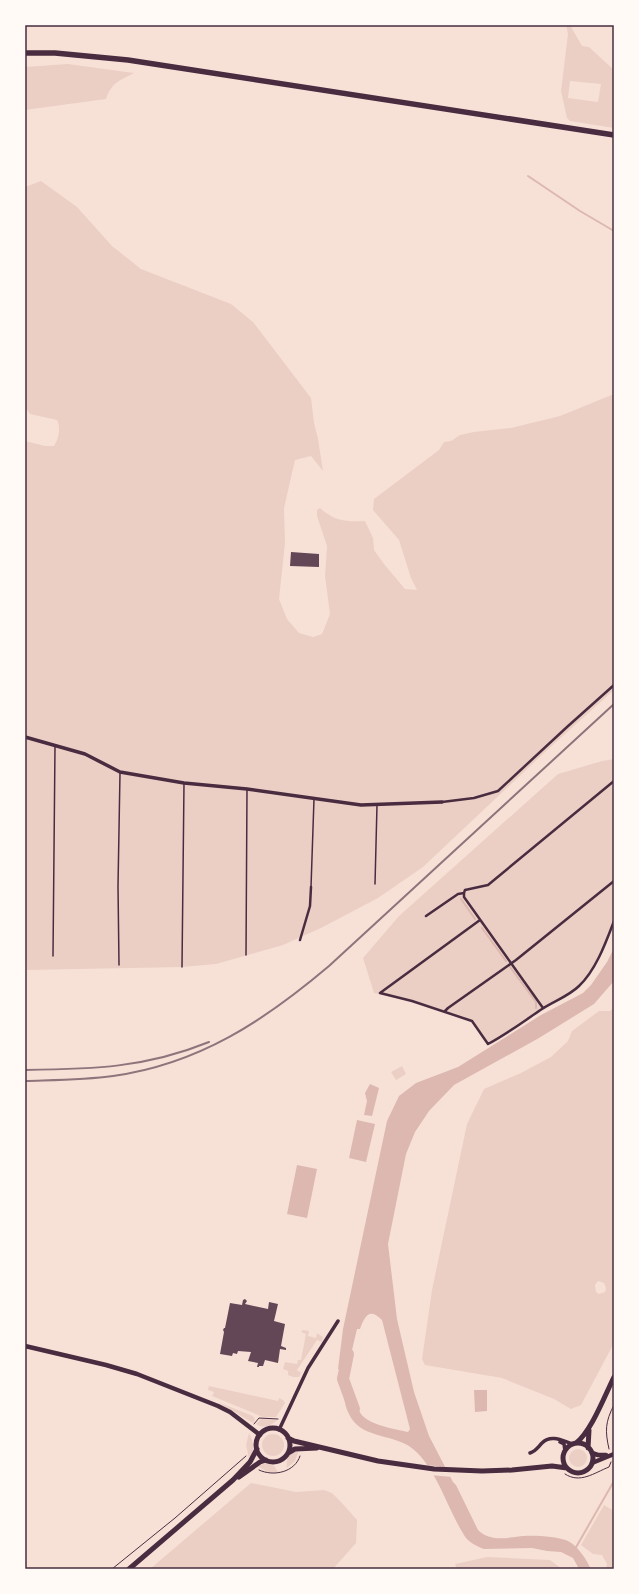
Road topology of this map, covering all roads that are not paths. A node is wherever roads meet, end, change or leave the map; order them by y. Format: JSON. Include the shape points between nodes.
{"nodes":[{"id":1,"x":25,"y":53,"type":"edge"},
{"id":2,"x":614,"y":135,"type":"edge"},
{"id":3,"x":614,"y":685,"type":"edge"},
{"id":4,"x":25,"y":737,"type":"edge"},
{"id":5,"x":55,"y":745,"type":"junction"},
{"id":6,"x":120,"y":772,"type":"junction"},
{"id":7,"x":614,"y":781,"type":"edge"},
{"id":8,"x":184,"y":783,"type":"junction"},
{"id":9,"x":247,"y":789,"type":"junction"},
{"id":10,"x":314,"y":799,"type":"junction"},
{"id":11,"x":442,"y":802,"type":"joint"},
{"id":12,"x":377,"y":805,"type":"junction"},
{"id":13,"x":614,"y":881,"type":"edge"},
{"id":14,"x":375,"y":884,"type":"dead end"},
{"id":15,"x":311,"y":887,"type":"joint"},
{"id":16,"x":464,"y":893,"type":"junction"},
{"id":17,"x":426,"y":916,"type":"dead end"},
{"id":18,"x":480,"y":920,"type":"junction"},
{"id":19,"x":614,"y":922,"type":"edge"},
{"id":20,"x":300,"y":940,"type":"dead end"},
{"id":21,"x":246,"y":955,"type":"dead end"},
{"id":22,"x":53,"y":956,"type":"dead end"},
{"id":23,"x":511,"y":962,"type":"junction"},
{"id":24,"x":119,"y":965,"type":"dead end"},
{"id":25,"x":182,"y":967,"type":"dead end"},
{"id":26,"x":543,"y":1008,"type":"junction"},
{"id":27,"x":445,"y":1012,"type":"junction"},
{"id":28,"x":338,"y":1321,"type":"dead end"},
{"id":29,"x":25,"y":1346,"type":"edge"},
{"id":30,"x":614,"y":1377,"type":"edge"},
{"id":31,"x":590,"y":1427,"type":"junction"},
{"id":32,"x":279,"y":1430,"type":"junction"},
{"id":33,"x":260,"y":1434,"type":"junction"},
{"id":34,"x":288,"y":1438,"type":"junction"},
{"id":35,"x":556,"y":1439,"type":"junction"},
{"id":36,"x":574,"y":1444,"type":"junction"},
{"id":37,"x":323,"y":1448,"type":"junction"},
{"id":38,"x":588,"y":1448,"type":"junction"},
{"id":39,"x":257,"y":1449,"type":"junction"},
{"id":40,"x":565,"y":1450,"type":"junction"},
{"id":41,"x":288,"y":1453,"type":"junction"},
{"id":42,"x":530,"y":1453,"type":"dead end"},
{"id":43,"x":592,"y":1453,"type":"junction"},
{"id":44,"x":612,"y":1454,"type":"edge"},
{"id":45,"x":563,"y":1458,"type":"junction"},
{"id":46,"x":266,"y":1460,"type":"junction"},
{"id":47,"x":592,"y":1463,"type":"junction"},
{"id":48,"x":552,"y":1466,"type":"junction"},
{"id":49,"x":567,"y":1468,"type":"junction"},
{"id":50,"x":233,"y":1480,"type":"junction"},
{"id":51,"x":129,"y":1569,"type":"edge"}],
"edges":[{"from":1,"to":2,"type":"main road","via":[[54,53],[135,61]]},
{"from":3,"to":11,"type":"street","via":[[498,791],[474,798]]},
{"from":4,"to":5,"type":"street"},
{"from":5,"to":6,"type":"street","via":[[85,754]]},
{"from":5,"to":22,"type":"lane"},
{"from":6,"to":8,"type":"street"},
{"from":6,"to":24,"type":"lane"},
{"from":7,"to":16,"type":"street","via":[[488,885],[465,890]]},
{"from":8,"to":9,"type":"street"},
{"from":8,"to":25,"type":"lane"},
{"from":9,"to":10,"type":"street"},
{"from":9,"to":21,"type":"lane"},
{"from":10,"to":12,"type":"street","via":[[344,804]]},
{"from":10,"to":15,"type":"lane"},
{"from":11,"to":12,"type":"street"},
{"from":12,"to":14,"type":"lane"},
{"from":13,"to":23,"type":"street"},
{"from":15,"to":20,"type":"street","via":[[310,906]]},
{"from":16,"to":17,"type":"street","via":[[458,894]]},
{"from":16,"to":18,"type":"street","via":[[464,897]]},
{"from":18,"to":23,"type":"street"},
{"from":18,"to":27,"type":"street","via":[[380,993]]},
{"from":19,"to":26,"type":"street","via":[[587,977],[568,994]]},
{"from":23,"to":26,"type":"street"},
{"from":23,"to":27,"type":"street"},
{"from":26,"to":27,"type":"street","via":[[488,1044],[472,1021]]},
{"from":28,"to":32,"type":"street","via":[[308,1368]]},
{"from":29,"to":33,"type":"street","via":[[137,1374],[218,1406]]},
{"from":30,"to":31,"type":"main road"},
{"from":31,"to":36,"type":"main road","via":[[581,1440]]},
{"from":31,"to":38,"type":"main road"},
{"from":32,"to":33,"type":"main road","via":[[267,1430]]},
{"from":32,"to":34,"type":"main road"},
{"from":33,"to":39,"type":"main road"},
{"from":34,"to":37,"type":"main road"},
{"from":34,"to":41,"type":"main road"},
{"from":35,"to":36,"type":"street"},
{"from":35,"to":40,"type":"street","via":[[564,1444]]},
{"from":35,"to":42,"type":"street","via":[[547,1440]]},
{"from":36,"to":38,"type":"main road","via":[[583,1444]]},
{"from":36,"to":40,"type":"main road"},
{"from":37,"to":41,"type":"main road","via":[[295,1449]]},
{"from":37,"to":48,"type":"main road","via":[[398,1464],[446,1470],[482,1471]]},
{"from":38,"to":43,"type":"main road"},
{"from":39,"to":46,"type":"main road","via":[[260,1456]]},
{"from":39,"to":50,"type":"main road","via":[[250,1462]]},
{"from":40,"to":45,"type":"main road"},
{"from":41,"to":46,"type":"main road","via":[[278,1461]]},
{"from":43,"to":44,"type":"street"},
{"from":43,"to":47,"type":"main road"},
{"from":44,"to":47,"type":"street"},
{"from":45,"to":48,"type":"main road"},
{"from":45,"to":49,"type":"main road"},
{"from":46,"to":50,"type":"main road"},
{"from":47,"to":49,"type":"main road","via":[[582,1472],[572,1472]]},
{"from":48,"to":49,"type":"main road"},
{"from":50,"to":51,"type":"main road"}]}
